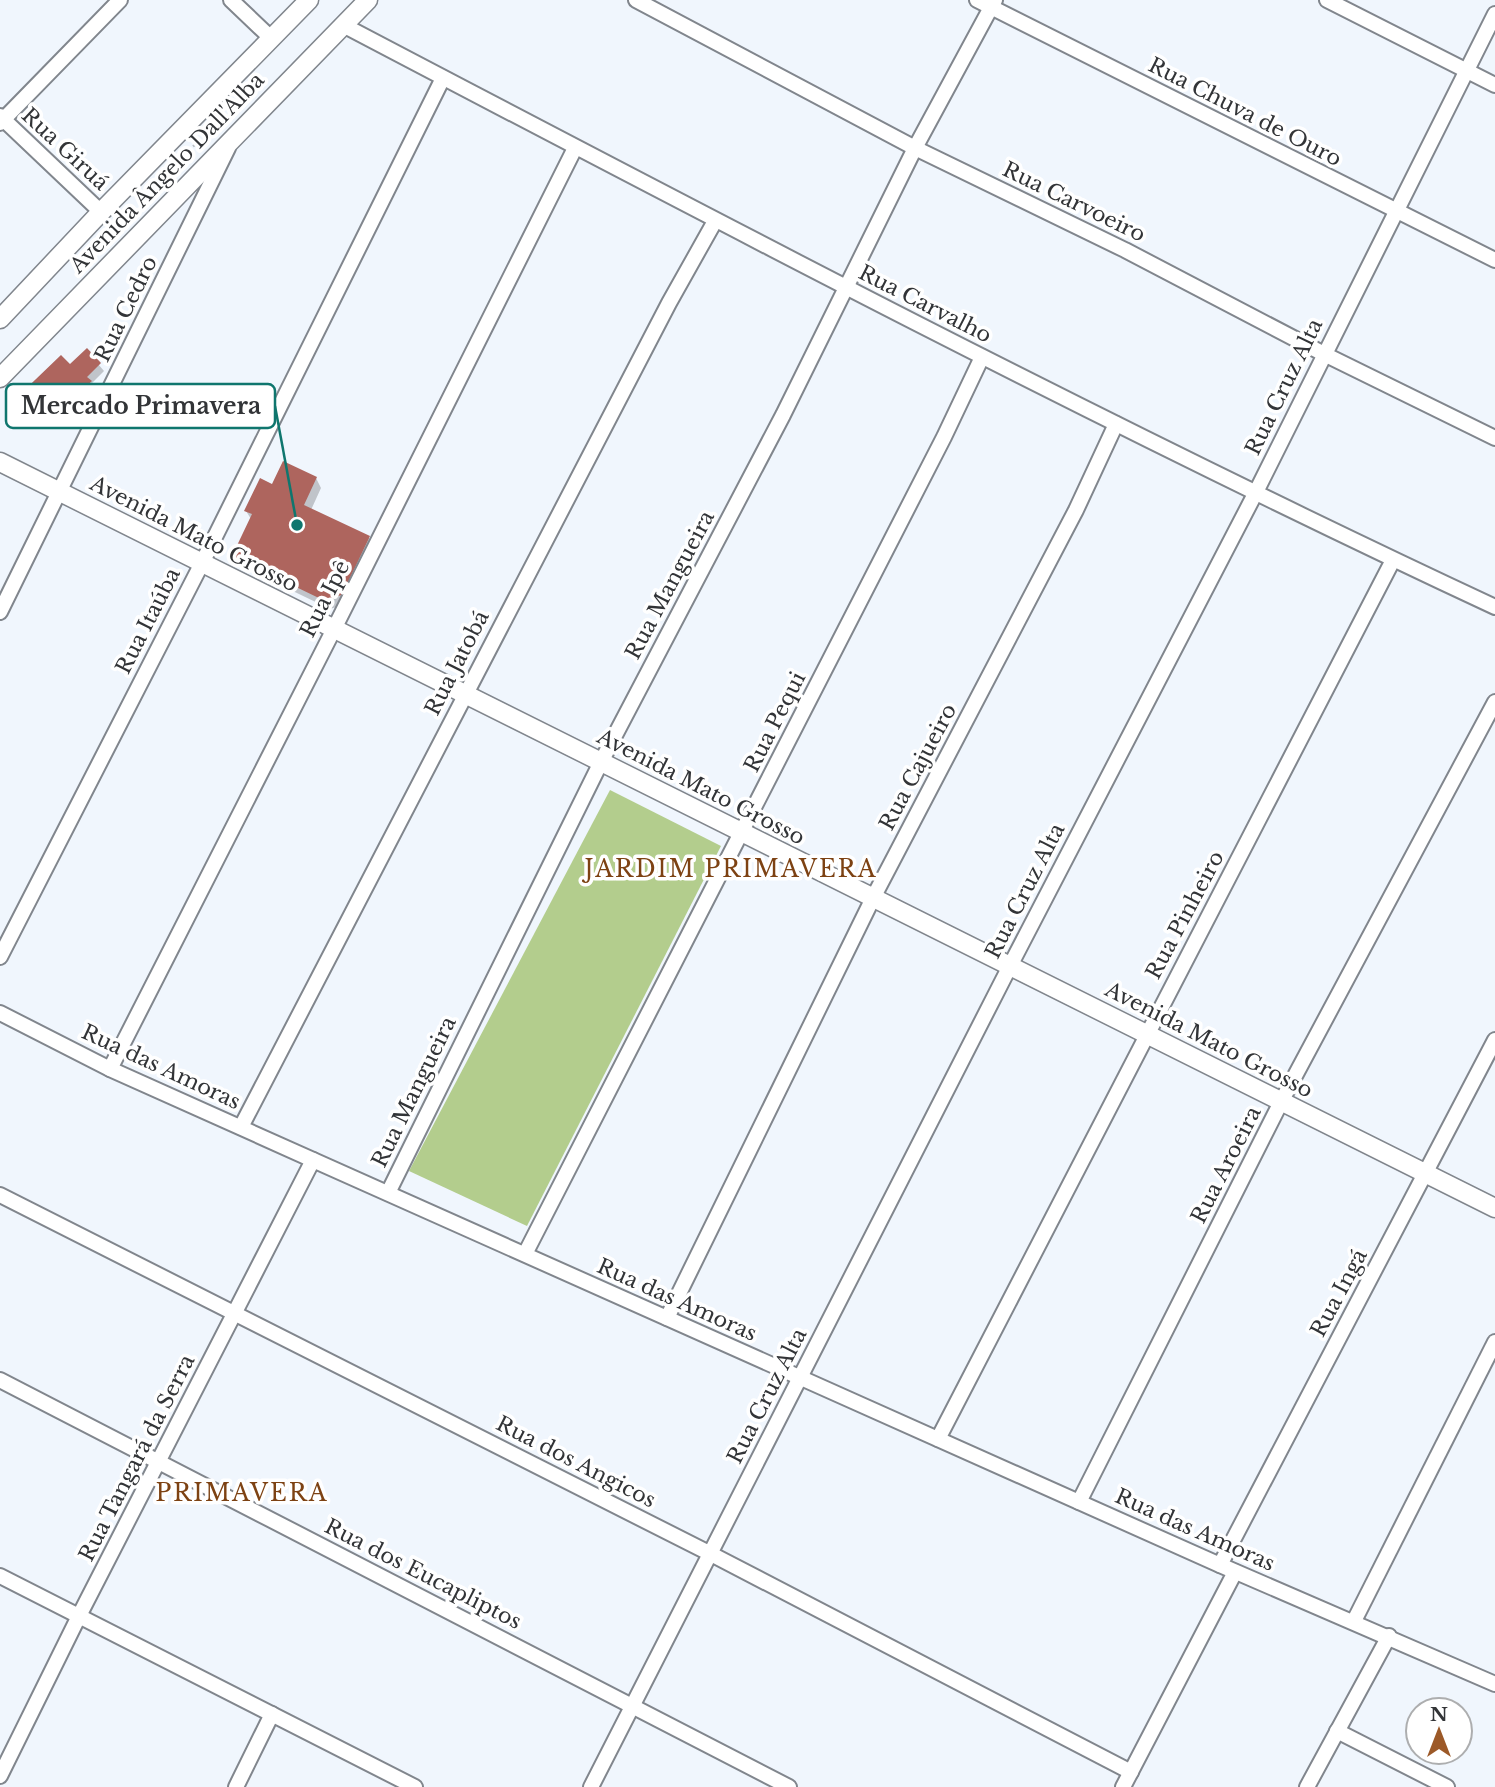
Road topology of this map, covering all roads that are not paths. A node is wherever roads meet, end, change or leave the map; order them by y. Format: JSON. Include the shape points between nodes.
{"nodes":[{"id":1,"x":120,"y":0,"type":"edge"},
{"id":2,"x":231,"y":0,"type":"edge"},
{"id":3,"x":309,"y":0,"type":"edge"},
{"id":4,"x":368,"y":0,"type":"edge"},
{"id":5,"x":636,"y":0,"type":"edge"},
{"id":6,"x":977,"y":0,"type":"edge"},
{"id":7,"x":1327,"y":0,"type":"edge"},
{"id":8,"x":994,"y":4,"type":"edge"},
{"id":9,"x":1495,"y":13,"type":"edge"},
{"id":10,"x":343,"y":25,"type":"junction"},
{"id":11,"x":271,"y":38,"type":"junction"},
{"id":12,"x":1464,"y":71,"type":"junction"},
{"id":13,"x":443,"y":78,"type":"junction"},
{"id":14,"x":1495,"y":85,"type":"edge"},
{"id":15,"x":1,"y":119,"type":"edge"},
{"id":16,"x":233,"y":138,"type":"junction"},
{"id":17,"x":575,"y":148,"type":"junction"},
{"id":18,"x":915,"y":148,"type":"junction"},
{"id":19,"x":1395,"y":211,"type":"junction"},
{"id":20,"x":101,"y":212,"type":"junction"},
{"id":21,"x":715,"y":221,"type":"junction"},
{"id":22,"x":1495,"y":260,"type":"edge"},
{"id":23,"x":847,"y":289,"type":"junction"},
{"id":24,"x":0,"y":319,"type":"edge"},
{"id":25,"x":1324,"y":354,"type":"junction"},
{"id":26,"x":982,"y":357,"type":"junction"},
{"id":27,"x":0,"y":378,"type":"edge"},
{"id":28,"x":1116,"y":424,"type":"junction"},
{"id":29,"x":1495,"y":438,"type":"edge"},
{"id":30,"x":0,"y":462,"type":"edge"},
{"id":31,"x":60,"y":492,"type":"junction"},
{"id":32,"x":1256,"y":492,"type":"junction"},
{"id":33,"x":1393,"y":560,"type":"junction"},
{"id":34,"x":202,"y":563,"type":"junction"},
{"id":35,"x":1495,"y":607,"type":"edge"},
{"id":36,"x":0,"y":612,"type":"edge"},
{"id":37,"x":334,"y":629,"type":"junction"},
{"id":38,"x":465,"y":694,"type":"junction"},
{"id":39,"x":1495,"y":702,"type":"edge"},
{"id":40,"x":601,"y":762,"type":"junction"},
{"id":41,"x":742,"y":832,"type":"junction"},
{"id":42,"x":873,"y":898,"type":"junction"},
{"id":43,"x":0,"y":957,"type":"edge"},
{"id":44,"x":1010,"y":966,"type":"junction"},
{"id":45,"x":0,"y":1013,"type":"edge"},
{"id":46,"x":1146,"y":1034,"type":"junction"},
{"id":47,"x":1495,"y":1040,"type":"edge"},
{"id":48,"x":110,"y":1069,"type":"junction"},
{"id":49,"x":1281,"y":1102,"type":"junction"},
{"id":50,"x":241,"y":1127,"type":"junction"},
{"id":51,"x":313,"y":1160,"type":"junction"},
{"id":52,"x":1426,"y":1174,"type":"junction"},
{"id":53,"x":388,"y":1193,"type":"junction"},
{"id":54,"x":0,"y":1195,"type":"edge"},
{"id":55,"x":1495,"y":1209,"type":"edge"},
{"id":56,"x":525,"y":1254,"type":"junction"},
{"id":57,"x":234,"y":1314,"type":"junction"},
{"id":58,"x":667,"y":1318,"type":"junction"},
{"id":59,"x":1495,"y":1342,"type":"edge"},
{"id":60,"x":800,"y":1378,"type":"junction"},
{"id":61,"x":0,"y":1380,"type":"edge"},
{"id":62,"x":938,"y":1439,"type":"junction"},
{"id":63,"x":159,"y":1461,"type":"junction"},
{"id":64,"x":1079,"y":1502,"type":"junction"},
{"id":65,"x":711,"y":1554,"type":"junction"},
{"id":66,"x":1220,"y":1565,"type":"junction"},
{"id":67,"x":1235,"y":1572,"type":"junction"},
{"id":68,"x":0,"y":1576,"type":"edge"},
{"id":69,"x":79,"y":1616,"type":"junction"},
{"id":70,"x":1354,"y":1621,"type":"junction"},
{"id":71,"x":1389,"y":1636,"type":"junction"},
{"id":72,"x":1495,"y":1684,"type":"edge"},
{"id":73,"x":633,"y":1706,"type":"junction"},
{"id":74,"x":272,"y":1714,"type":"junction"},
{"id":75,"x":1337,"y":1731,"type":"junction"},
{"id":76,"x":1130,"y":1772,"type":"junction"},
{"id":77,"x":0,"y":1776,"type":"edge"},
{"id":78,"x":236,"y":1787,"type":"edge"},
{"id":79,"x":414,"y":1787,"type":"edge"},
{"id":80,"x":591,"y":1787,"type":"edge"},
{"id":81,"x":789,"y":1787,"type":"edge"},
{"id":82,"x":1123,"y":1787,"type":"edge"},
{"id":83,"x":1307,"y":1787,"type":"edge"},
{"id":84,"x":1447,"y":1787,"type":"edge"}],
"edges":[{"from":1,"to":15,"type":"street"},
{"from":2,"to":11,"type":"street"},
{"from":3,"to":11,"type":"street","name":"Avenida Ângelo Dall'Alba"},
{"from":4,"to":10,"type":"street","name":"Avenida Ângelo Dall'Alba"},
{"from":5,"to":18,"type":"street","name":"Rua Carvoeiro"},
{"from":6,"to":8,"type":"street","name":"Rua Chuva de Ouro"},
{"from":7,"to":12,"type":"street"},
{"from":8,"to":18,"type":"street","name":"Rua Mangueira"},
{"from":8,"to":19,"type":"street","name":"Rua Chuva de Ouro"},
{"from":9,"to":12,"type":"street","name":"Rua Cruz Alta"},
{"from":10,"to":13,"type":"street","name":"Rua Carvalho"},
{"from":10,"to":16,"type":"street","name":"Avenida Ângelo Dall'Alba"},
{"from":11,"to":20,"type":"street","name":"Avenida Ângelo Dall'Alba"},
{"from":12,"to":14,"type":"street"},
{"from":12,"to":19,"type":"street","name":"Rua Cruz Alta"},
{"from":13,"to":17,"type":"street","name":"Rua Carvalho"},
{"from":13,"to":34,"type":"street","name":"Rua Itaúba"},
{"from":15,"to":20,"type":"street","name":"Rua Giruá"},
{"from":16,"to":27,"type":"street","name":"Avenida Ângelo Dall'Alba"},
{"from":16,"to":31,"type":"street","name":"Rua Cedro"},
{"from":17,"to":21,"type":"street","name":"Rua Carvalho"},
{"from":17,"to":37,"type":"street","name":"Rua Ipê"},
{"from":18,"to":23,"type":"street","name":"Rua Mangueira"},
{"from":18,"to":25,"type":"street","name":"Rua Carvoeiro"},
{"from":19,"to":22,"type":"street","name":"Rua Chuva de Ouro"},
{"from":19,"to":25,"type":"street","name":"Rua Cruz Alta"},
{"from":20,"to":24,"type":"street","name":"Avenida Ângelo Dall'Alba"},
{"from":21,"to":23,"type":"street","name":"Rua Carvalho"},
{"from":21,"to":38,"type":"street","name":"Rua Jatobá"},
{"from":23,"to":26,"type":"street","name":"Rua Carvalho"},
{"from":23,"to":40,"type":"street","name":"Rua Mangueira"},
{"from":25,"to":29,"type":"street","name":"Rua Carvoeiro"},
{"from":25,"to":32,"type":"street","name":"Rua Cruz Alta"},
{"from":26,"to":28,"type":"street","name":"Rua Carvalho"},
{"from":26,"to":41,"type":"street","name":"Rua Pequi"},
{"from":28,"to":32,"type":"street","name":"Rua Carvalho"},
{"from":28,"to":42,"type":"street","name":"Rua Cajueiro","via":[[1076,510]]},
{"from":30,"to":31,"type":"street","name":"Avenida Mato Grosso"},
{"from":31,"to":34,"type":"street","name":"Avenida Mato Grosso"},
{"from":31,"to":36,"type":"street","name":"Rua Cedro"},
{"from":32,"to":33,"type":"street","name":"Rua Carvalho"},
{"from":32,"to":44,"type":"street","name":"Rua Cruz Alta"},
{"from":33,"to":35,"type":"street","name":"Rua Carvalho"},
{"from":33,"to":46,"type":"street","name":"Rua Pinheiro"},
{"from":34,"to":37,"type":"street","name":"Avenida Mato Grosso"},
{"from":34,"to":43,"type":"street","name":"Rua Itaúba"},
{"from":37,"to":38,"type":"street","name":"Avenida Mato Grosso"},
{"from":37,"to":48,"type":"street","name":"Rua Ipê"},
{"from":38,"to":40,"type":"street","name":"Avenida Mato Grosso"},
{"from":38,"to":50,"type":"street","name":"Rua Jatobá"},
{"from":39,"to":49,"type":"street","name":"Rua Aroeira"},
{"from":40,"to":41,"type":"street","name":"Avenida Mato Grosso"},
{"from":40,"to":53,"type":"street","name":"Rua Mangueira"},
{"from":41,"to":42,"type":"street","name":"Avenida Mato Grosso"},
{"from":41,"to":56,"type":"street","name":"Rua Pequi"},
{"from":42,"to":44,"type":"street","name":"Avenida Mato Grosso"},
{"from":42,"to":58,"type":"street","name":"Rua Cajueiro"},
{"from":44,"to":46,"type":"street","name":"Avenida Mato Grosso"},
{"from":44,"to":60,"type":"street","name":"Rua Cruz Alta"},
{"from":45,"to":48,"type":"street","name":"Rua das Amoras"},
{"from":46,"to":49,"type":"street","name":"Avenida Mato Grosso"},
{"from":46,"to":62,"type":"street","name":"Rua Pinheiro"},
{"from":47,"to":52,"type":"street","name":"Rua Ingá"},
{"from":48,"to":50,"type":"street","name":"Rua das Amoras"},
{"from":49,"to":52,"type":"street","name":"Avenida Mato Grosso"},
{"from":49,"to":64,"type":"street","name":"Rua Aroeira"},
{"from":50,"to":51,"type":"street","name":"Rua das Amoras"},
{"from":51,"to":53,"type":"street","name":"Rua das Amoras"},
{"from":51,"to":57,"type":"street","name":"Rua Tangará da Serra"},
{"from":52,"to":55,"type":"street","name":"Avenida Mato Grosso"},
{"from":52,"to":66,"type":"street","name":"Rua Ingá"},
{"from":53,"to":56,"type":"street","name":"Rua das Amoras"},
{"from":54,"to":57,"type":"street","name":"Rua dos Angicos"},
{"from":56,"to":58,"type":"street","name":"Rua das Amoras"},
{"from":57,"to":63,"type":"street","name":"Rua Tangará da Serra"},
{"from":57,"to":65,"type":"street","name":"Rua dos Angicos"},
{"from":58,"to":60,"type":"street","name":"Rua das Amoras"},
{"from":59,"to":70,"type":"street"},
{"from":60,"to":62,"type":"street","name":"Rua das Amoras"},
{"from":60,"to":65,"type":"street","name":"Rua Cruz Alta"},
{"from":61,"to":63,"type":"street","name":"Rua dos Eucapliptos"},
{"from":62,"to":64,"type":"street","name":"Rua das Amoras"},
{"from":63,"to":69,"type":"street","name":"Rua Tangará da Serra"},
{"from":63,"to":73,"type":"street","name":"Rua dos Eucapliptos"},
{"from":64,"to":66,"type":"street","name":"Rua das Amoras"},
{"from":65,"to":73,"type":"street","name":"Rua Cruz Alta"},
{"from":65,"to":76,"type":"street","name":"Rua dos Angicos"},
{"from":66,"to":67,"type":"street","name":"Rua das Amoras"},
{"from":67,"to":70,"type":"street","name":"Rua das Amoras"},
{"from":67,"to":76,"type":"street"},
{"from":68,"to":69,"type":"street"},
{"from":69,"to":74,"type":"street"},
{"from":69,"to":77,"type":"street","name":"Rua Tangará da Serra"},
{"from":70,"to":71,"type":"street","name":"Rua das Amoras"},
{"from":71,"to":72,"type":"street","name":"Rua das Amoras"},
{"from":71,"to":75,"type":"street"},
{"from":73,"to":80,"type":"street","name":"Rua Cruz Alta"},
{"from":73,"to":81,"type":"street","name":"Rua dos Eucapliptos"},
{"from":74,"to":78,"type":"street"},
{"from":74,"to":79,"type":"street"},
{"from":75,"to":83,"type":"street"},
{"from":75,"to":84,"type":"street"},
{"from":76,"to":82,"type":"street"}]}
